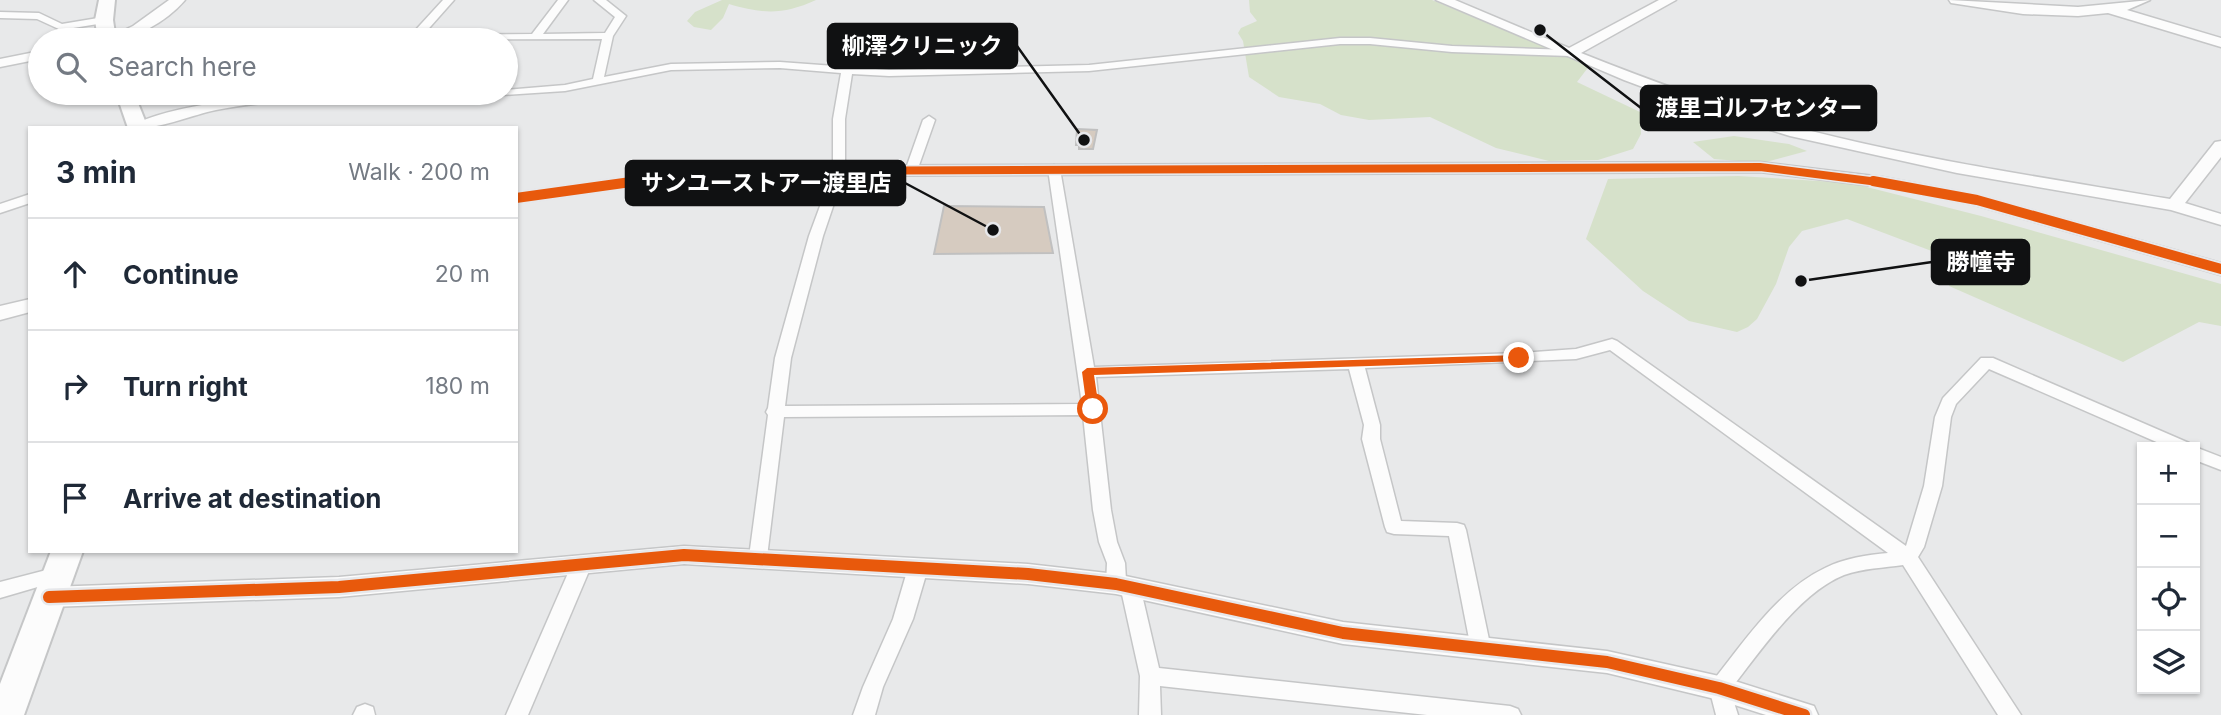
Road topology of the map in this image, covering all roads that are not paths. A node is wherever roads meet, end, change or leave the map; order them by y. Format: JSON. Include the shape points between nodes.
{"nodes":[{"id":1,"x":107,"y":0,"type":"edge"},
{"id":2,"x":178,"y":0,"type":"edge"},
{"id":3,"x":449,"y":0,"type":"edge"},
{"id":4,"x":563,"y":0,"type":"edge"},
{"id":5,"x":599,"y":0,"type":"edge"},
{"id":6,"x":1443,"y":0,"type":"edge"},
{"id":7,"x":1668,"y":0,"type":"edge"},
{"id":8,"x":1956,"y":0,"type":"edge"},
{"id":9,"x":2143,"y":0,"type":"edge"},
{"id":10,"x":2109,"y":9,"type":"junction"},
{"id":11,"x":0,"y":15,"type":"edge"},
{"id":12,"x":104,"y":20,"type":"junction"},
{"id":13,"x":106,"y":28,"type":"edge"},
{"id":14,"x":139,"y":28,"type":"edge"},
{"id":15,"x":423,"y":28,"type":"edge"},
{"id":16,"x":608,"y":36,"type":"junction"},
{"id":17,"x":535,"y":37,"type":"junction"},
{"id":18,"x":518,"y":38,"type":"edge"},
{"id":19,"x":2221,"y":43,"type":"edge"},
{"id":20,"x":1570,"y":53,"type":"junction"},
{"id":21,"x":28,"y":57,"type":"edge"},
{"id":22,"x":0,"y":63,"type":"edge"},
{"id":23,"x":847,"y":71,"type":"junction"},
{"id":24,"x":598,"y":80,"type":"junction"},
{"id":25,"x":518,"y":92,"type":"edge"},
{"id":26,"x":130,"y":105,"type":"edge"},
{"id":27,"x":217,"y":105,"type":"edge"},
{"id":28,"x":929,"y":120,"type":"dead end"},
{"id":29,"x":138,"y":126,"type":"edge"},
{"id":30,"x":141,"y":126,"type":"edge"},
{"id":31,"x":2221,"y":146,"type":"edge"},
{"id":32,"x":1054,"y":169,"type":"junction"},
{"id":33,"x":839,"y":171,"type":"junction"},
{"id":34,"x":911,"y":171,"type":"junction"},
{"id":35,"x":518,"y":198,"type":"edge"},
{"id":36,"x":28,"y":199,"type":"edge"},
{"id":37,"x":2174,"y":205,"type":"junction"},
{"id":38,"x":0,"y":209,"type":"edge"},
{"id":39,"x":2221,"y":220,"type":"edge"},
{"id":40,"x":2221,"y":267,"type":"edge"},
{"id":41,"x":28,"y":306,"type":"edge"},
{"id":42,"x":0,"y":313,"type":"edge"},
{"id":43,"x":28,"y":317,"type":"edge"},
{"id":44,"x":0,"y":324,"type":"edge"},
{"id":45,"x":1356,"y":365,"type":"junction"},
{"id":46,"x":1087,"y":372,"type":"junction"},
{"id":47,"x":1093,"y":409,"type":"junction"},
{"id":48,"x":774,"y":412,"type":"junction"},
{"id":49,"x":2171,"y":442,"type":"edge"},
{"id":50,"x":2200,"y":455,"type":"edge"},
{"id":51,"x":2221,"y":464,"type":"edge"},
{"id":52,"x":758,"y":557,"type":"junction"},
{"id":53,"x":1908,"y":557,"type":"junction"},
{"id":54,"x":582,"y":564,"type":"junction"},
{"id":55,"x":918,"y":568,"type":"junction"},
{"id":56,"x":58,"y":574,"type":"edge"},
{"id":57,"x":1123,"y":585,"type":"junction"},
{"id":58,"x":0,"y":590,"type":"edge"},
{"id":59,"x":1480,"y":649,"type":"junction"},
{"id":60,"x":1150,"y":676,"type":"junction"},
{"id":61,"x":1719,"y":688,"type":"junction"},
{"id":62,"x":6,"y":715,"type":"edge"},
{"id":63,"x":517,"y":715,"type":"edge"},
{"id":64,"x":864,"y":715,"type":"edge"},
{"id":65,"x":1150,"y":715,"type":"edge"},
{"id":66,"x":1510,"y":715,"type":"edge"},
{"id":67,"x":1727,"y":715,"type":"edge"},
{"id":68,"x":1804,"y":715,"type":"edge"},
{"id":69,"x":2011,"y":715,"type":"edge"}],
"edges":[{"from":1,"to":12,"type":"highway"},
{"from":2,"to":14,"type":"street"},
{"from":3,"to":15,"type":"street"},
{"from":4,"to":17,"type":"street"},
{"from":5,"to":16,"type":"street","via":[[621,16]]},
{"from":6,"to":20,"type":"street"},
{"from":7,"to":20,"type":"street"},
{"from":8,"to":10,"type":"street","via":[[1998,8]]},
{"from":9,"to":10,"type":"street"},
{"from":10,"to":19,"type":"street"},
{"from":11,"to":12,"type":"street","via":[[38,16],[61,27]]},
{"from":12,"to":13,"type":"highway"},
{"from":16,"to":17,"type":"street"},
{"from":16,"to":24,"type":"street"},
{"from":17,"to":18,"type":"street"},
{"from":20,"to":23,"type":"street","via":[[1350,41],[1089,68]]},
{"from":20,"to":37,"type":"street","via":[[1656,88],[1838,143]]},
{"from":21,"to":22,"type":"street"},
{"from":23,"to":24,"type":"street","via":[[705,65]]},
{"from":23,"to":33,"type":"street","via":[[839,119]]},
{"from":24,"to":25,"type":"street"},
{"from":26,"to":29,"type":"highway"},
{"from":27,"to":30,"type":"street"},
{"from":28,"to":34,"type":"street"},
{"from":31,"to":37,"type":"street"},
{"from":32,"to":34,"type":"street"},
{"from":32,"to":40,"type":"street","via":[[1760,167],[1882,182],[1977,200]]},
{"from":32,"to":46,"type":"street"},
{"from":33,"to":34,"type":"street"},
{"from":33,"to":35,"type":"street","via":[[684,176]]},
{"from":33,"to":48,"type":"street","via":[[790,326]]},
{"from":36,"to":38,"type":"street"},
{"from":37,"to":39,"type":"street"},
{"from":41,"to":42,"type":"main road"},
{"from":43,"to":44,"type":"main road"},
{"from":45,"to":46,"type":"street"},
{"from":45,"to":53,"type":"street","via":[[1576,354],[1612,344]]},
{"from":45,"to":59,"type":"street","via":[[1394,527],[1457,530]]},
{"from":46,"to":47,"type":"street"},
{"from":47,"to":48,"type":"street"},
{"from":47,"to":57,"type":"street","via":[[1102,510]]},
{"from":48,"to":52,"type":"street"},
{"from":49,"to":53,"type":"street","via":[[1987,362],[1949,402],[1933,486]]},
{"from":50,"to":51,"type":"street"},
{"from":52,"to":54,"type":"street","via":[[684,555]]},
{"from":52,"to":55,"type":"street"},
{"from":53,"to":61,"type":"street","via":[[1849,566],[1827,575],[1784,611]]},
{"from":53,"to":69,"type":"street"},
{"from":54,"to":56,"type":"street","via":[[339,587]]},
{"from":54,"to":63,"type":"street"},
{"from":55,"to":57,"type":"street"},
{"from":55,"to":64,"type":"street","via":[[903,619]]},
{"from":56,"to":58,"type":"street"},
{"from":56,"to":62,"type":"highway"},
{"from":57,"to":59,"type":"street","via":[[1343,633]]},
{"from":57,"to":60,"type":"street"},
{"from":59,"to":61,"type":"street","via":[[1607,662]]},
{"from":60,"to":65,"type":"street"},
{"from":60,"to":66,"type":"street"},
{"from":61,"to":67,"type":"street"},
{"from":61,"to":68,"type":"street"}]}
